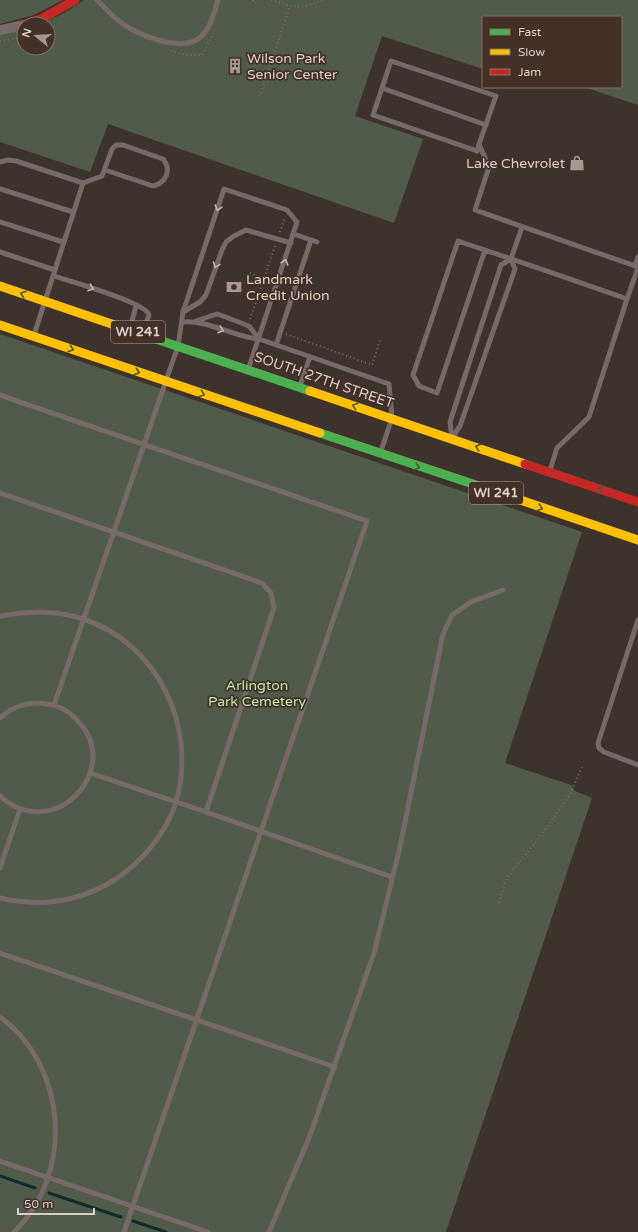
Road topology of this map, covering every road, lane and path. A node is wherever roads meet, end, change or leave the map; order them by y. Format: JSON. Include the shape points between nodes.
{"nodes":[{"id":1,"x":75,"y":0,"type":"edge"},
{"id":2,"x":97,"y":0,"type":"edge"},
{"id":3,"x":218,"y":0,"type":"edge"},
{"id":4,"x":271,"y":0,"type":"edge"},
{"id":5,"x":322,"y":0,"type":"edge"},
{"id":6,"x":290,"y":6,"type":"junction"},
{"id":7,"x":47,"y":16,"type":"edge"},
{"id":8,"x":16,"y":26,"type":"edge"},
{"id":9,"x":0,"y":30,"type":"edge"},
{"id":10,"x":16,"y":38,"type":"edge"},
{"id":11,"x":0,"y":41,"type":"edge"},
{"id":12,"x":382,"y":88,"type":"junction"},
{"id":13,"x":261,"y":93,"type":"dead end"},
{"id":14,"x":486,"y":125,"type":"junction"},
{"id":15,"x":479,"y":144,"type":"junction"},
{"id":16,"x":0,"y":160,"type":"edge"},
{"id":17,"x":105,"y":170,"type":"junction"},
{"id":18,"x":83,"y":183,"type":"junction"},
{"id":19,"x":0,"y":189,"type":"edge"},
{"id":20,"x":287,"y":210,"type":"junction"},
{"id":21,"x":74,"y":212,"type":"junction"},
{"id":22,"x":0,"y":222,"type":"edge"},
{"id":23,"x":522,"y":227,"type":"junction"},
{"id":24,"x":294,"y":234,"type":"junction"},
{"id":25,"x":278,"y":238,"type":"junction"},
{"id":26,"x":311,"y":240,"type":"junction"},
{"id":27,"x":63,"y":242,"type":"junction"},
{"id":28,"x":317,"y":242,"type":"dead end"},
{"id":29,"x":291,"y":243,"type":"junction"},
{"id":30,"x":485,"y":250,"type":"junction"},
{"id":31,"x":0,"y":252,"type":"edge"},
{"id":32,"x":638,"y":256,"type":"edge"},
{"id":33,"x":511,"y":259,"type":"junction"},
{"id":34,"x":637,"y":267,"type":"edge"},
{"id":35,"x":54,"y":273,"type":"junction"},
{"id":36,"x":250,"y":273,"type":"dead end"},
{"id":37,"x":264,"y":278,"type":"junction"},
{"id":38,"x":0,"y":286,"type":"edge"},
{"id":39,"x":627,"y":298,"type":"junction"},
{"id":40,"x":45,"y":301,"type":"junction"},
{"id":41,"x":136,"y":306,"type":"junction"},
{"id":42,"x":183,"y":312,"type":"junction"},
{"id":43,"x":250,"y":320,"type":"dead end"},
{"id":44,"x":196,"y":321,"type":"junction"},
{"id":45,"x":183,"y":322,"type":"junction"},
{"id":46,"x":0,"y":325,"type":"edge"},
{"id":47,"x":282,"y":328,"type":"junction"},
{"id":48,"x":129,"y":329,"type":"junction"},
{"id":49,"x":143,"y":334,"type":"junction"},
{"id":50,"x":34,"y":336,"type":"junction"},
{"id":51,"x":259,"y":339,"type":"junction"},
{"id":52,"x":380,"y":340,"type":"dead end"},
{"id":53,"x":276,"y":344,"type":"junction"},
{"id":54,"x":178,"y":346,"type":"junction"},
{"id":55,"x":310,"y":357,"type":"junction"},
{"id":56,"x":248,"y":370,"type":"junction"},
{"id":57,"x":165,"y":382,"type":"junction"},
{"id":58,"x":300,"y":387,"type":"junction"},
{"id":59,"x":0,"y":395,"type":"edge"},
{"id":60,"x":392,"y":418,"type":"junction"},
{"id":61,"x":452,"y":438,"type":"junction"},
{"id":62,"x":143,"y":444,"type":"junction"},
{"id":63,"x":380,"y":454,"type":"junction"},
{"id":64,"x":549,"y":471,"type":"junction"},
{"id":65,"x":0,"y":493,"type":"edge"},
{"id":66,"x":638,"y":502,"type":"edge"},
{"id":67,"x":114,"y":532,"type":"junction"},
{"id":68,"x":638,"y":540,"type":"edge"},
{"id":69,"x":503,"y":590,"type":"dead end"},
{"id":70,"x":0,"y":616,"type":"edge"},
{"id":71,"x":84,"y":619,"type":"junction"},
{"id":72,"x":638,"y":620,"type":"edge"},
{"id":73,"x":636,"y":630,"type":"edge"},
{"id":74,"x":54,"y":705,"type":"junction"},
{"id":75,"x":0,"y":718,"type":"edge"},
{"id":76,"x":583,"y":765,"type":"dead end"},
{"id":77,"x":638,"y":765,"type":"edge"},
{"id":78,"x":90,"y":774,"type":"junction"},
{"id":79,"x":0,"y":796,"type":"edge"},
{"id":80,"x":176,"y":803,"type":"junction"},
{"id":81,"x":20,"y":809,"type":"junction"},
{"id":82,"x":206,"y":812,"type":"junction"},
{"id":83,"x":260,"y":831,"type":"junction"},
{"id":84,"x":0,"y":868,"type":"edge"},
{"id":85,"x":392,"y":877,"type":"junction"},
{"id":86,"x":0,"y":898,"type":"edge"},
{"id":87,"x":499,"y":903,"type":"dead end"},
{"id":88,"x":0,"y":953,"type":"edge"},
{"id":89,"x":0,"y":1017,"type":"edge"},
{"id":90,"x":196,"y":1020,"type":"junction"},
{"id":91,"x":335,"y":1067,"type":"junction"},
{"id":92,"x":0,"y":1161,"type":"edge"},
{"id":93,"x":48,"y":1178,"type":"junction"},
{"id":94,"x":133,"y":1206,"type":"junction"},
{"id":95,"x":14,"y":1232,"type":"edge"},
{"id":96,"x":124,"y":1232,"type":"edge"},
{"id":97,"x":208,"y":1232,"type":"edge"},
{"id":98,"x":269,"y":1232,"type":"edge"}],
"edges":[{"from":1,"to":7,"type":"main road"},
{"from":2,"to":3,"type":"lane","via":[[118,21],[132,30],[186,44],[199,39],[208,28]]},
{"from":4,"to":6,"type":"path"},
{"from":5,"to":6,"type":"path","via":[[300,7]]},
{"from":6,"to":13,"type":"path"},
{"from":8,"to":9,"type":"street"},
{"from":10,"to":11,"type":"path"},
{"from":12,"to":14,"type":"lane"},
{"from":12,"to":14,"type":"lane","via":[[391,61],[496,96]]},
{"from":12,"to":15,"type":"lane","via":[[373,115],[477,151]]},
{"from":14,"to":15,"type":"lane"},
{"from":15,"to":23,"type":"lane","via":[[489,167],[475,210]]},
{"from":16,"to":18,"type":"lane","via":[[16,161]]},
{"from":17,"to":17,"type":"lane","via":[[112,149],[116,145],[163,159],[167,164],[165,179],[153,186]]},
{"from":17,"to":18,"type":"lane","via":[[102,176]]},
{"from":18,"to":21,"type":"lane"},
{"from":19,"to":21,"type":"lane"},
{"from":20,"to":24,"type":"lane","via":[[297,222]]},
{"from":20,"to":25,"type":"path"},
{"from":20,"to":42,"type":"lane","one_way":true,"via":[[224,189]]},
{"from":21,"to":27,"type":"lane"},
{"from":22,"to":27,"type":"lane"},
{"from":23,"to":33,"type":"lane"},
{"from":23,"to":34,"type":"lane"},
{"from":24,"to":26,"type":"lane"},
{"from":24,"to":29,"type":"lane"},
{"from":25,"to":29,"type":"lane"},
{"from":25,"to":37,"type":"path"},
{"from":25,"to":42,"type":"lane","one_way":true,"via":[[246,230],[226,242],[206,295],[200,302]]},
{"from":26,"to":28,"type":"lane"},
{"from":26,"to":47,"type":"lane"},
{"from":27,"to":35,"type":"lane"},
{"from":51,"to":29,"type":"lane","one_way":true},
{"from":30,"to":30,"type":"lane","via":[[458,242],[413,375],[418,386],[437,394]]},
{"from":30,"to":33,"type":"lane"},
{"from":31,"to":35,"type":"lane"},
{"from":32,"to":34,"type":"lane"},
{"from":33,"to":39,"type":"lane"},
{"from":33,"to":61,"type":"lane","via":[[515,269],[460,426]]},
{"from":33,"to":61,"type":"lane","via":[[502,265],[499,273],[450,422]]},
{"from":34,"to":39,"type":"lane"},
{"from":35,"to":40,"type":"lane"},
{"from":35,"to":41,"type":"lane","one_way":true},
{"from":36,"to":37,"type":"path"},
{"from":37,"to":43,"type":"path"},
{"from":40,"to":38,"type":"main road","name":"SOUTH 27TH STREET","number":"WI 241","one_way":true},
{"from":39,"to":64,"type":"lane","via":[[589,417],[557,448]]},
{"from":40,"to":48,"type":"main road","name":"SOUTH 27TH STREET","number":"WI 241"},
{"from":40,"to":50,"type":"lane"},
{"from":41,"to":48,"type":"lane"},
{"from":41,"to":49,"type":"lane","via":[[148,312]]},
{"from":42,"to":45,"type":"lane"},
{"from":44,"to":45,"type":"lane"},
{"from":44,"to":51,"type":"lane","one_way":true,"via":[[244,338]]},
{"from":44,"to":51,"type":"lane","via":[[216,314],[249,326]]},
{"from":45,"to":54,"type":"lane"},
{"from":46,"to":50,"type":"main road","number":"WI 241"},
{"from":47,"to":52,"type":"path","via":[[286,329],[284,334],[372,365]]},
{"from":47,"to":53,"type":"lane"},
{"from":48,"to":49,"type":"main road","name":"SOUTH 27TH STREET","number":"WI 241"},
{"from":49,"to":54,"type":"main road","name":"SOUTH 27TH STREET","number":"WI 241"},
{"from":50,"to":57,"type":"main road","number":"WI 241","one_way":true},
{"from":51,"to":53,"type":"lane"},
{"from":51,"to":56,"type":"lane"},
{"from":53,"to":55,"type":"lane"},
{"from":54,"to":56,"type":"main road","name":"SOUTH 27TH STREET","number":"WI 241"},
{"from":54,"to":57,"type":"lane"},
{"from":55,"to":58,"type":"lane"},
{"from":55,"to":60,"type":"lane","via":[[389,384]]},
{"from":56,"to":58,"type":"main road","name":"SOUTH 27TH STREET","number":"WI 241"},
{"from":57,"to":62,"type":"lane"},
{"from":57,"to":63,"type":"main road","number":"WI 241","one_way":true},
{"from":60,"to":58,"type":"main road","name":"SOUTH 27TH STREET","number":"WI 241","one_way":true},
{"from":59,"to":62,"type":"lane"},
{"from":60,"to":61,"type":"main road","name":"SOUTH 27TH STREET","number":"WI 241"},
{"from":60,"to":63,"type":"lane"},
{"from":64,"to":61,"type":"main road","name":"SOUTH 27TH STREET","number":"WI 241","one_way":true},
{"from":62,"to":67,"type":"lane"},
{"from":62,"to":83,"type":"lane","via":[[367,521]]},
{"from":63,"to":68,"type":"main road","number":"WI 241","one_way":true},
{"from":66,"to":64,"type":"main road","name":"SOUTH 27TH STREET","number":"WI 241","one_way":true},
{"from":65,"to":67,"type":"lane"},
{"from":67,"to":71,"type":"lane"},
{"from":67,"to":82,"type":"lane","via":[[262,583],[270,593],[274,608]]},
{"from":69,"to":85,"type":"lane","via":[[471,602],[452,615],[443,634]]},
{"from":70,"to":71,"type":"lane","via":[[28,611],[56,612]]},
{"from":71,"to":74,"type":"lane"},
{"from":71,"to":80,"type":"lane","via":[[110,631],[133,648],[153,669],[167,693],[178,720],[182,748],[181,777]]},
{"from":72,"to":73,"type":"lane"},
{"from":73,"to":77,"type":"lane","via":[[598,743],[604,752]]},
{"from":74,"to":75,"type":"lane","via":[[38,702],[22,705],[6,712]]},
{"from":74,"to":78,"type":"lane","via":[[70,712],[90,740],[93,756]]},
{"from":76,"to":87,"type":"path","via":[[576,784],[562,807],[506,879]]},
{"from":78,"to":80,"type":"lane"},
{"from":78,"to":81,"type":"lane","via":[[75,798],[62,806],[49,811],[34,812]]},
{"from":79,"to":81,"type":"lane","via":[[7,803]]},
{"from":80,"to":82,"type":"lane"},
{"from":80,"to":86,"type":"lane","via":[[162,831],[146,854],[125,873],[101,888],[74,898],[46,903],[18,902]]},
{"from":81,"to":84,"type":"lane"},
{"from":82,"to":83,"type":"lane"},
{"from":83,"to":85,"type":"lane"},
{"from":83,"to":90,"type":"lane"},
{"from":85,"to":91,"type":"lane","via":[[374,953]]},
{"from":88,"to":90,"type":"lane"},
{"from":89,"to":93,"type":"lane","via":[[27,1044],[41,1066],[51,1094],[56,1125],[54,1152]]},
{"from":90,"to":91,"type":"lane"},
{"from":90,"to":94,"type":"lane"},
{"from":91,"to":98,"type":"lane","via":[[309,1138]]},
{"from":92,"to":93,"type":"lane"},
{"from":93,"to":94,"type":"lane"},
{"from":93,"to":95,"type":"lane","via":[[35,1205]]},
{"from":94,"to":96,"type":"lane"},
{"from":94,"to":97,"type":"lane"}]}
